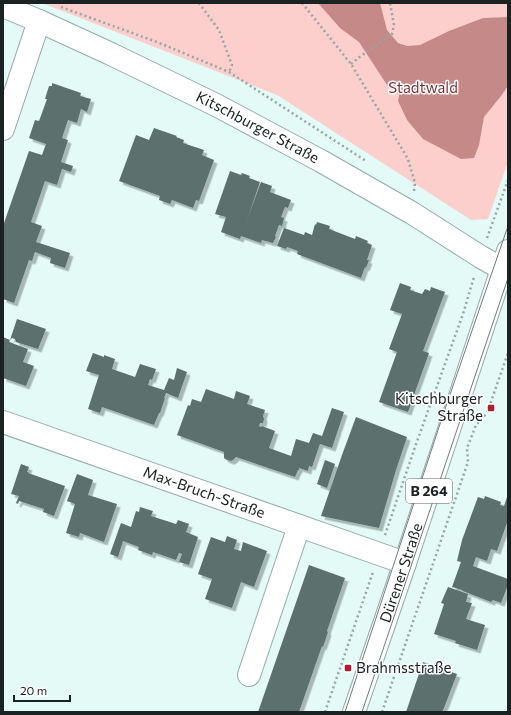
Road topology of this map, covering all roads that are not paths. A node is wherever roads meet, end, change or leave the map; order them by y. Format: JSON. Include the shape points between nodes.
{"nodes":[{"id":1,"x":3,"y":6,"type":"edge"},
{"id":2,"x":39,"y":21,"type":"junction"},
{"id":3,"x":3,"y":129,"type":"edge"},
{"id":4,"x":506,"y":266,"type":"edge"},
{"id":5,"x":3,"y":422,"type":"edge"},
{"id":6,"x":299,"y":526,"type":"junction"},
{"id":7,"x":405,"y":563,"type":"junction"},
{"id":8,"x":249,"y":675,"type":"dead end"},
{"id":9,"x":354,"y":712,"type":"edge"}],
"edges":[{"from":1,"to":2,"type":"street","name":"Kitschburger Straße"},
{"from":2,"to":3,"type":"street"},
{"from":2,"to":4,"type":"street","name":"Kitschburger Straße","via":[[216,105],[412,213],[480,257]]},
{"from":4,"to":7,"type":"street","name":"Dürener Straße","number":"B 264"},
{"from":5,"to":6,"type":"street","name":"Max-Bruch-Straße"},
{"from":6,"to":7,"type":"street","name":"Max-Bruch-Straße"},
{"from":6,"to":8,"type":"street"},
{"from":7,"to":9,"type":"street","name":"Dürener Straße","number":"B 264"}]}
